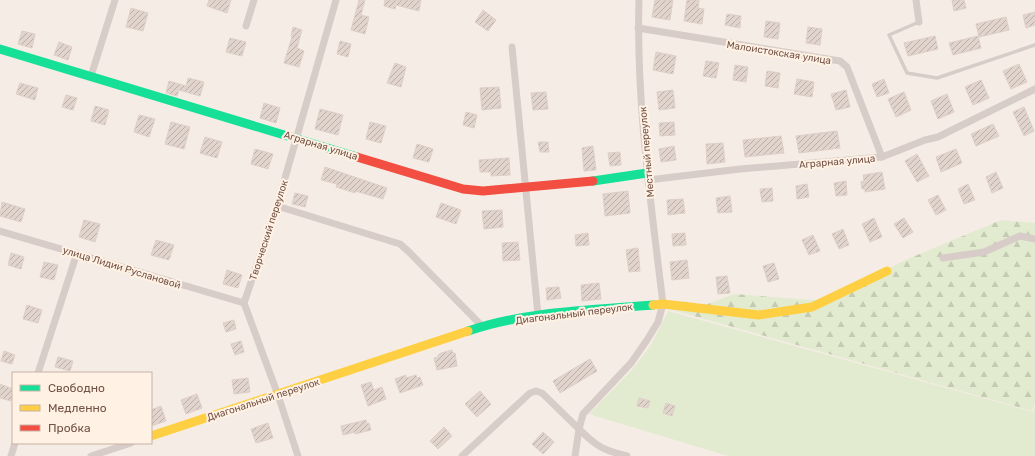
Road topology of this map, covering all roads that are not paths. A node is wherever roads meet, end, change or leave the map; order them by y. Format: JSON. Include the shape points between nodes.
{"nodes":[{"id":1,"x":115,"y":0,"type":"edge"},
{"id":2,"x":254,"y":0,"type":"edge"},
{"id":3,"x":336,"y":0,"type":"edge"},
{"id":4,"x":639,"y":0,"type":"edge"},
{"id":5,"x":916,"y":0,"type":"edge"},
{"id":6,"x":918,"y":22,"type":"joint"},
{"id":7,"x":246,"y":26,"type":"dead end"},
{"id":8,"x":638,"y":28,"type":"junction"},
{"id":9,"x":1035,"y":45,"type":"edge"},
{"id":10,"x":512,"y":47,"type":"dead end"},
{"id":11,"x":0,"y":49,"type":"edge"},
{"id":12,"x":91,"y":76,"type":"junction"},
{"id":13,"x":1035,"y":90,"type":"edge"},
{"id":14,"x":296,"y":137,"type":"junction"},
{"id":15,"x":882,"y":157,"type":"junction"},
{"id":16,"x":648,"y":177,"type":"junction"},
{"id":17,"x":526,"y":187,"type":"junction"},
{"id":18,"x":277,"y":206,"type":"junction"},
{"id":19,"x":0,"y":231,"type":"edge"},
{"id":20,"x":1035,"y":238,"type":"edge"},
{"id":21,"x":77,"y":253,"type":"junction"},
{"id":22,"x":944,"y":258,"type":"dead end"},
{"id":23,"x":887,"y":271,"type":"dead end"},
{"id":24,"x":244,"y":303,"type":"junction"},
{"id":25,"x":663,"y":304,"type":"junction"},
{"id":26,"x":538,"y":315,"type":"junction"},
{"id":27,"x":482,"y":326,"type":"junction"},
{"id":28,"x":38,"y":372,"type":"edge"},
{"id":29,"x":278,"y":395,"type":"junction"},
{"id":30,"x":579,"y":429,"type":"junction"},
{"id":31,"x":152,"y":436,"type":"edge"},
{"id":32,"x":15,"y":444,"type":"edge"},
{"id":33,"x":127,"y":444,"type":"edge"},
{"id":34,"x":11,"y":456,"type":"edge"},
{"id":35,"x":91,"y":456,"type":"edge"},
{"id":36,"x":298,"y":456,"type":"edge"},
{"id":37,"x":462,"y":456,"type":"edge"},
{"id":38,"x":575,"y":456,"type":"edge"},
{"id":39,"x":627,"y":456,"type":"edge"}],
"edges":[{"from":1,"to":12,"type":"street"},
{"from":2,"to":7,"type":"street"},
{"from":3,"to":14,"type":"street","name":"Творческий переулок"},
{"from":4,"to":8,"type":"street","name":"Местный переулок"},
{"from":5,"to":6,"type":"street"},
{"from":6,"to":9,"type":"lane","via":[[889,35],[906,73],[937,78]]},
{"from":8,"to":15,"type":"street","name":"Малоистокская улица","via":[[840,61],[847,67]]},
{"from":8,"to":16,"type":"street","name":"Местный переулок"},
{"from":10,"to":17,"type":"street"},
{"from":11,"to":12,"type":"street","name":"Аграрная улица"},
{"from":12,"to":14,"type":"street","name":"Аграрная улица"},
{"from":13,"to":15,"type":"street","name":"Аграрная улица","via":[[938,137]]},
{"from":14,"to":17,"type":"street","name":"Аграрная улица","via":[[463,189],[483,191]]},
{"from":14,"to":18,"type":"street","name":"Творческий переулок"},
{"from":15,"to":16,"type":"street","name":"Аграрная улица"},
{"from":16,"to":17,"type":"street","name":"Аграрная улица"},
{"from":16,"to":25,"type":"street","name":"Местный переулок"},
{"from":17,"to":26,"type":"street"},
{"from":18,"to":24,"type":"street","name":"Творческий переулок"},
{"from":18,"to":27,"type":"street","via":[[400,244]]},
{"from":19,"to":21,"type":"street","name":"улица Лидии Руслановой"},
{"from":20,"to":22,"type":"street","via":[[1020,236],[984,252]]},
{"from":21,"to":24,"type":"street","name":"улица Лидии Руслановой"},
{"from":21,"to":28,"type":"street"},
{"from":23,"to":25,"type":"street","name":"Диагональный переулок","via":[[812,307],[759,315]]},
{"from":24,"to":29,"type":"street"},
{"from":25,"to":26,"type":"street","name":"Диагональный переулок"},
{"from":25,"to":30,"type":"street","via":[[658,322],[648,340],[583,414]]},
{"from":26,"to":27,"type":"street","name":"Диагональный переулок"},
{"from":27,"to":29,"type":"street","name":"Диагональный переулок"},
{"from":29,"to":31,"type":"street","name":"Диагональный переулок"},
{"from":29,"to":36,"type":"street"},
{"from":30,"to":37,"type":"street","via":[[542,393],[536,391],[530,393]]},
{"from":30,"to":38,"type":"street"},
{"from":30,"to":39,"type":"street","via":[[603,450]]},
{"from":32,"to":34,"type":"street"},
{"from":33,"to":35,"type":"street"}]}
